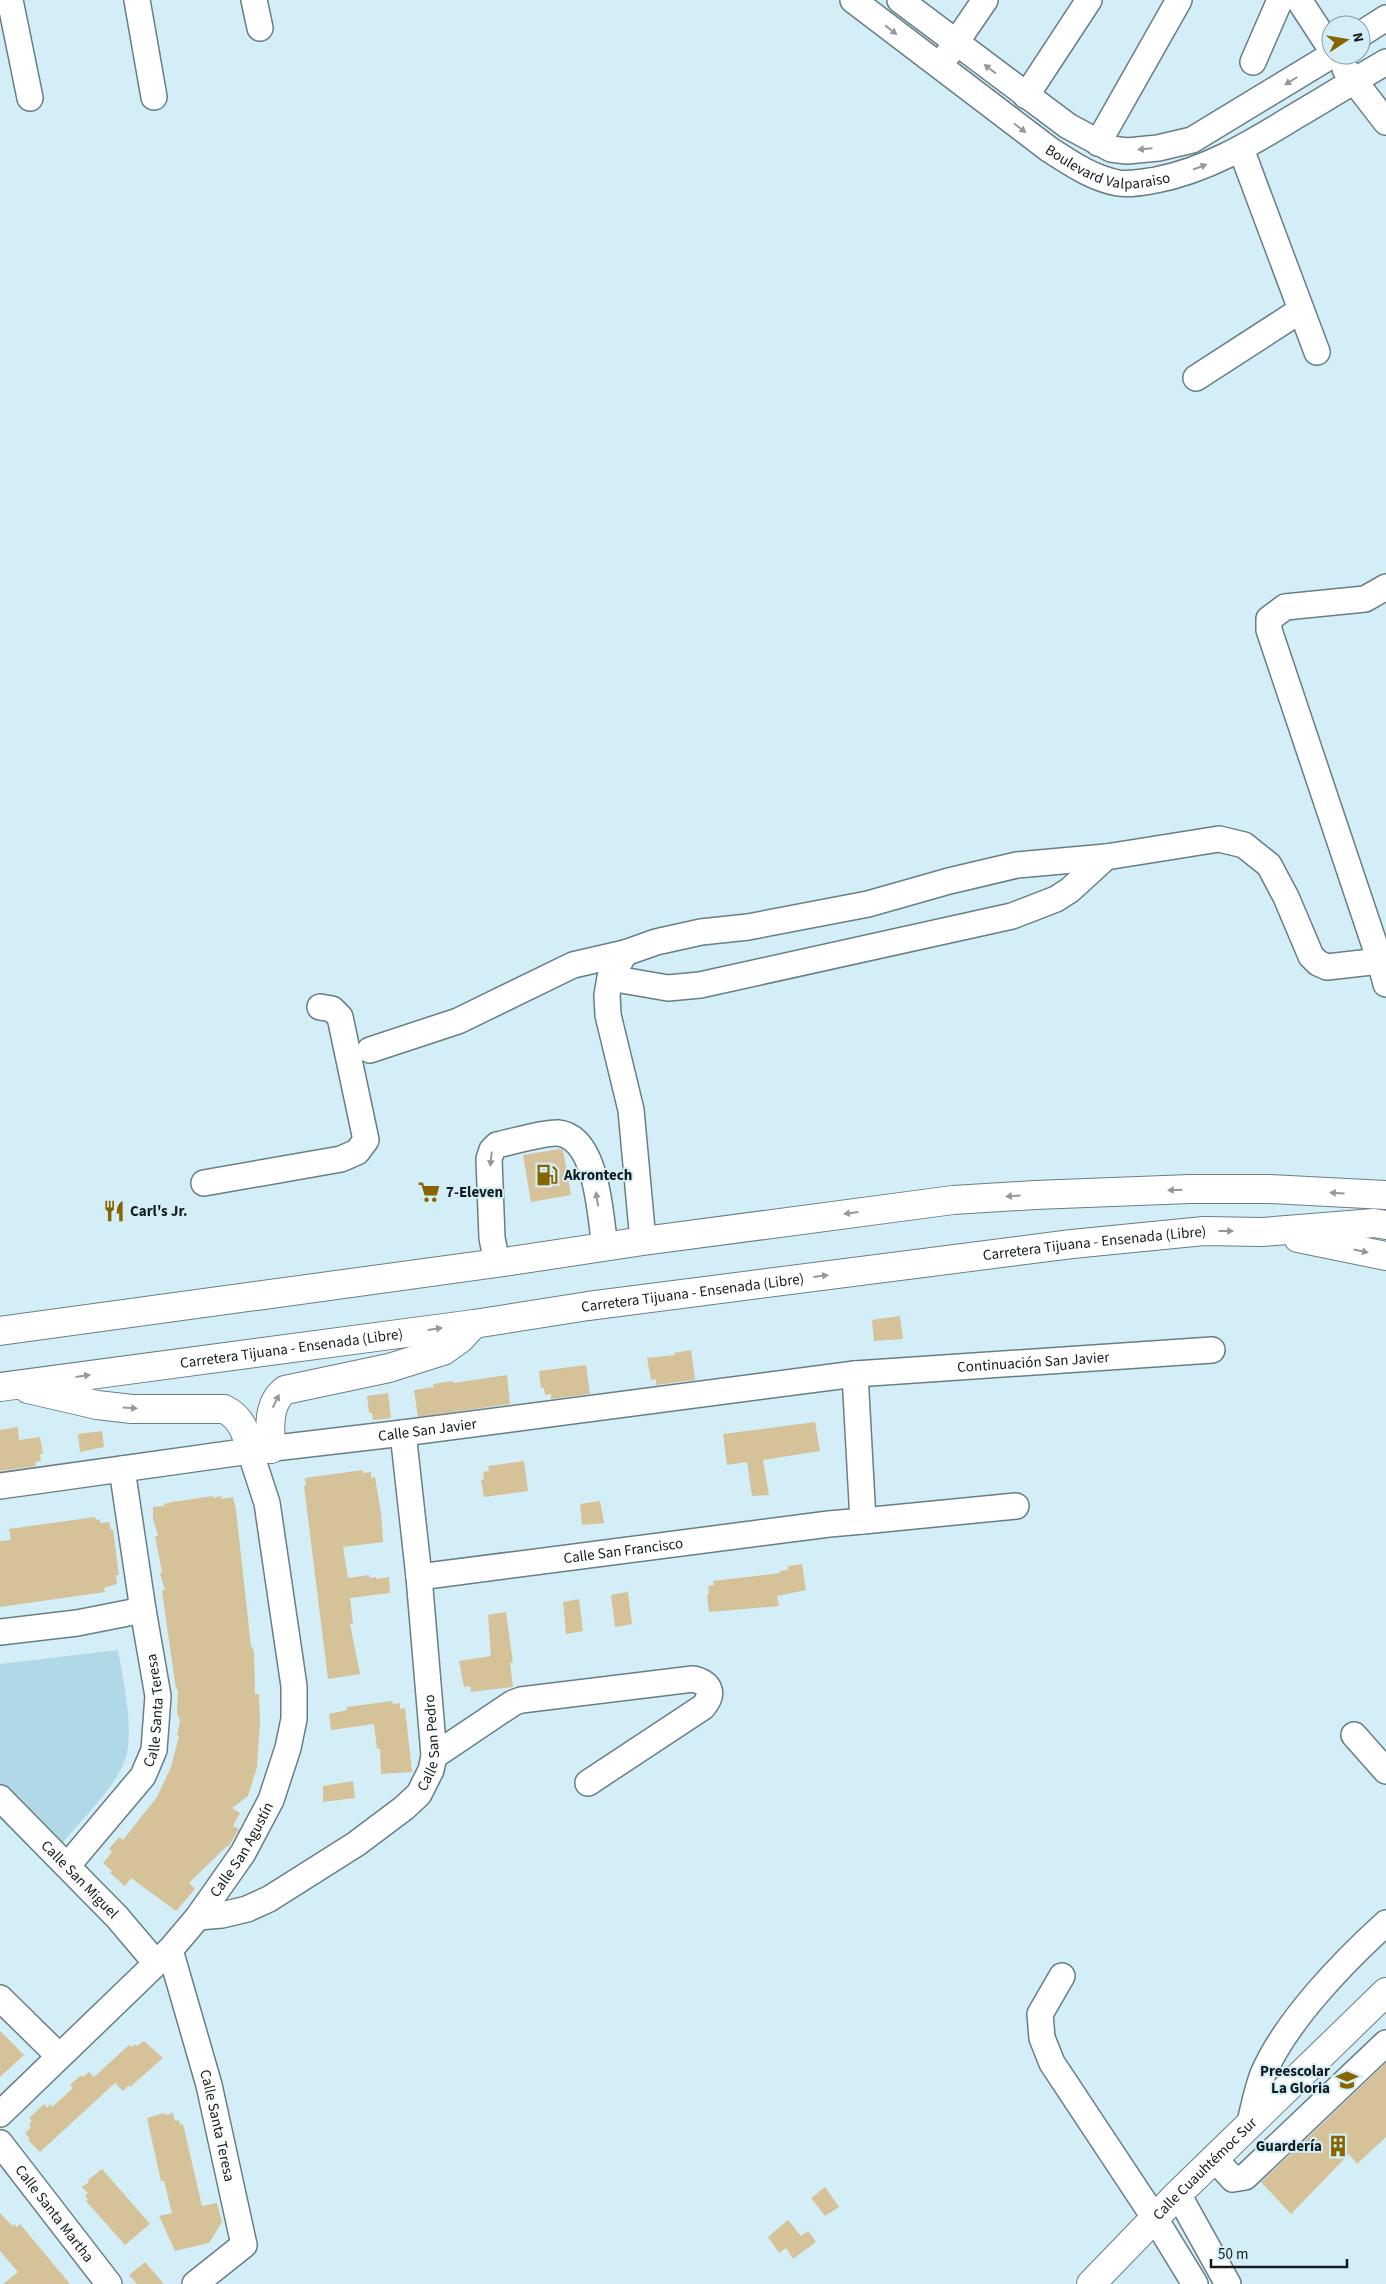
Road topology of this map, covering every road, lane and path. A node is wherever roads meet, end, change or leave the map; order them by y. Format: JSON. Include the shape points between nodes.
{"nodes":[{"id":1,"x":10,"y":0,"type":"edge"},
{"id":2,"x":137,"y":0,"type":"edge"},
{"id":3,"x":254,"y":0,"type":"edge"},
{"id":4,"x":853,"y":0,"type":"edge"},
{"id":5,"x":900,"y":0,"type":"edge"},
{"id":6,"x":985,"y":0,"type":"edge"},
{"id":7,"x":1089,"y":0,"type":"edge"},
{"id":8,"x":1179,"y":0,"type":"edge"},
{"id":9,"x":1280,"y":0,"type":"edge"},
{"id":10,"x":1299,"y":0,"type":"edge"},
{"id":11,"x":1386,"y":18,"type":"edge"},
{"id":12,"x":260,"y":28,"type":"dead end"},
{"id":13,"x":1371,"y":28,"type":"edge"},
{"id":14,"x":1321,"y":34,"type":"edge"},
{"id":15,"x":954,"y":42,"type":"junction"},
{"id":16,"x":1253,"y":62,"type":"dead end"},
{"id":17,"x":1321,"y":62,"type":"edge"},
{"id":18,"x":1386,"y":62,"type":"edge"},
{"id":19,"x":1341,"y":65,"type":"edge"},
{"id":20,"x":939,"y":68,"type":"junction"},
{"id":21,"x":1354,"y":81,"type":"junction"},
{"id":22,"x":1026,"y":96,"type":"junction"},
{"id":23,"x":154,"y":97,"type":"dead end"},
{"id":24,"x":30,"y":98,"type":"dead end"},
{"id":25,"x":1386,"y":122,"type":"edge"},
{"id":26,"x":1098,"y":144,"type":"junction"},
{"id":27,"x":1241,"y":149,"type":"junction"},
{"id":28,"x":1301,"y":310,"type":"junction"},
{"id":29,"x":1317,"y":352,"type":"dead end"},
{"id":30,"x":1196,"y":378,"type":"dead end"},
{"id":31,"x":1386,"y":587,"type":"edge"},
{"id":32,"x":1106,"y":857,"type":"junction"},
{"id":33,"x":625,"y":952,"type":"junction"},
{"id":34,"x":1383,"y":972,"type":"edge"},
{"id":35,"x":610,"y":978,"type":"junction"},
{"id":36,"x":320,"y":1006,"type":"dead end"},
{"id":37,"x":370,"y":1050,"type":"dead end"},
{"id":38,"x":204,"y":1183,"type":"dead end"},
{"id":39,"x":1386,"y":1195,"type":"edge"},
{"id":40,"x":1386,"y":1224,"type":"edge"},
{"id":41,"x":1262,"y":1232,"type":"junction"},
{"id":42,"x":644,"y":1241,"type":"junction"},
{"id":43,"x":605,"y":1247,"type":"junction"},
{"id":44,"x":1386,"y":1256,"type":"edge"},
{"id":45,"x":497,"y":1263,"type":"junction"},
{"id":46,"x":474,"y":1324,"type":"junction"},
{"id":47,"x":0,"y":1331,"type":"edge"},
{"id":48,"x":1212,"y":1350,"type":"dead end"},
{"id":49,"x":855,"y":1374,"type":"junction"},
{"id":50,"x":7,"y":1386,"type":"edge"},
{"id":51,"x":403,"y":1434,"type":"junction"},
{"id":52,"x":261,"y":1450,"type":"junction"},
{"id":53,"x":122,"y":1469,"type":"junction"},
{"id":54,"x":0,"y":1486,"type":"edge"},
{"id":55,"x":1016,"y":1506,"type":"dead end"},
{"id":56,"x":864,"y":1521,"type":"junction"},
{"id":57,"x":419,"y":1577,"type":"junction"},
{"id":58,"x":143,"y":1610,"type":"junction"},
{"id":59,"x":0,"y":1632,"type":"edge"},
{"id":60,"x":1354,"y":1735,"type":"dead end"},
{"id":61,"x":434,"y":1756,"type":"junction"},
{"id":62,"x":1386,"y":1771,"type":"edge"},
{"id":63,"x":588,"y":1783,"type":"dead end"},
{"id":64,"x":0,"y":1798,"type":"edge"},
{"id":65,"x":68,"y":1865,"type":"junction"},
{"id":66,"x":198,"y":1916,"type":"junction"},
{"id":67,"x":1386,"y":1923,"type":"edge"},
{"id":68,"x":163,"y":1956,"type":"junction"},
{"id":69,"x":1062,"y":1976,"type":"dead end"},
{"id":70,"x":1386,"y":1992,"type":"edge"},
{"id":71,"x":0,"y":1998,"type":"edge"},
{"id":72,"x":1386,"y":2043,"type":"edge"},
{"id":73,"x":59,"y":2056,"type":"junction"},
{"id":74,"x":0,"y":2114,"type":"edge"},
{"id":75,"x":1250,"y":2122,"type":"junction"},
{"id":76,"x":0,"y":2143,"type":"edge"},
{"id":77,"x":1214,"y":2158,"type":"junction"},
{"id":78,"x":1178,"y":2194,"type":"junction"},
{"id":79,"x":1154,"y":2217,"type":"junction"},
{"id":80,"x":109,"y":2284,"type":"edge"},
{"id":81,"x":195,"y":2284,"type":"edge"},
{"id":82,"x":1091,"y":2284,"type":"edge"},
{"id":83,"x":1195,"y":2284,"type":"edge"},
{"id":84,"x":1228,"y":2284,"type":"edge"}],
"edges":[{"from":1,"to":24,"type":"street"},
{"from":2,"to":23,"type":"street"},
{"from":3,"to":12,"type":"street"},
{"from":4,"to":20,"type":"street","name":"Boulevard Valparaiso","one_way":true},
{"from":5,"to":15,"type":"street","name":"Boulevard Valparaiso"},
{"from":6,"to":15,"type":"street"},
{"from":7,"to":22,"type":"street"},
{"from":8,"to":26,"type":"street"},
{"from":9,"to":16,"type":"street"},
{"from":10,"to":14,"type":"street"},
{"from":11,"to":13,"type":"street"},
{"from":15,"to":20,"type":"street"},
{"from":22,"to":15,"type":"street","name":"Boulevard Valparaiso","one_way":true},
{"from":17,"to":26,"type":"street","name":"Boulevard Valparaiso","one_way":true,"via":[[1192,140],[1127,151]]},
{"from":18,"to":21,"type":"street","name":"Boulevard Valparaiso"},
{"from":19,"to":21,"type":"street"},
{"from":20,"to":27,"type":"street","name":"Boulevard Valparaiso","one_way":true,"via":[[1050,150],[1097,178],[1120,183],[1161,179],[1200,168]]},
{"from":21,"to":25,"type":"street"},
{"from":21,"to":27,"type":"street","name":"Boulevard Valparaiso"},
{"from":22,"to":26,"type":"street","name":"Boulevard Valparaiso"},
{"from":27,"to":28,"type":"street"},
{"from":28,"to":29,"type":"street"},
{"from":28,"to":30,"type":"street"},
{"from":31,"to":34,"type":"street","via":[[1365,598],[1286,607],[1269,619],[1269,630]]},
{"from":32,"to":33,"type":"street","via":[[1017,865],[849,908],[748,928],[701,932]]},
{"from":32,"to":34,"type":"street","via":[[1219,839],[1244,845],[1269,865],[1311,956],[1318,963],[1327,967]]},
{"from":32,"to":35,"type":"street","via":[[1056,899],[1012,916],[700,985],[668,988]]},
{"from":33,"to":35,"type":"street"},
{"from":33,"to":37,"type":"street","via":[[573,965],[458,1021]]},
{"from":35,"to":42,"type":"street","via":[[608,1015],[631,1110]]},
{"from":36,"to":38,"type":"street","via":[[332,1009],[340,1017],[366,1140],[357,1152],[341,1159]]},
{"from":39,"to":42,"type":"main road","one_way":true,"via":[[1269,1189],[1034,1195],[905,1206]]},
{"from":40,"to":41,"type":"main road","name":"Carretera Tijuana - Ensenada (Libre)"},
{"from":41,"to":44,"type":"main road","one_way":true},
{"from":46,"to":41,"type":"main road","name":"Carretera Tijuana - Ensenada (Libre)","one_way":true,"via":[[588,1306],[1072,1244],[1204,1231]]},
{"from":42,"to":43,"type":"main road"},
{"from":43,"to":45,"type":"main road"},
{"from":43,"to":45,"type":"street","one_way":true,"via":[[595,1185],[585,1152],[577,1140],[556,1132],[497,1145],[492,1150],[489,1159],[492,1238]]},
{"from":45,"to":47,"type":"main road"},
{"from":50,"to":46,"type":"main road","name":"Carretera Tijuana - Ensenada (Libre)","one_way":true},
{"from":52,"to":46,"type":"main road","one_way":true,"via":[[272,1410],[284,1390],[388,1368],[443,1351]]},
{"from":48,"to":49,"type":"street","name":"Continuación San Javier"},
{"from":49,"to":51,"type":"street","name":"Calle San Javier"},
{"from":49,"to":56,"type":"street"},
{"from":50,"to":52,"type":"main road","one_way":true,"via":[[132,1409],[224,1409],[242,1424]]},
{"from":51,"to":52,"type":"street","name":"Calle San Javier"},
{"from":51,"to":57,"type":"street","name":"Calle San Pedro"},
{"from":52,"to":53,"type":"street","name":"Calle San Javier"},
{"from":52,"to":66,"type":"street","name":"Calle San Agustín","via":[[294,1686],[294,1719],[271,1800],[244,1853]]},
{"from":53,"to":54,"type":"street","name":"Calle San Javier"},
{"from":53,"to":58,"type":"street","name":"Calle Santa Teresa"},
{"from":55,"to":56,"type":"street","name":"Calle San Francisco"},
{"from":56,"to":57,"type":"street","name":"Calle San Francisco"},
{"from":57,"to":61,"type":"street","name":"Calle San Pedro"},
{"from":58,"to":59,"type":"street","via":[[77,1624]]},
{"from":58,"to":65,"type":"street","name":"Calle Santa Teresa","via":[[158,1696],[154,1750],[144,1776]]},
{"from":60,"to":62,"type":"street"},
{"from":61,"to":63,"type":"street","via":[[521,1700],[693,1679],[707,1685],[709,1699],[703,1707]]},
{"from":61,"to":66,"type":"street","name":"Calle San Pedro","via":[[420,1794],[356,1844],[261,1903],[230,1913]]},
{"from":64,"to":65,"type":"street","name":"Calle San Miguel"},
{"from":65,"to":68,"type":"street","name":"Calle San Miguel","via":[[118,1917]]},
{"from":66,"to":68,"type":"street","name":"Calle San Agustín"},
{"from":67,"to":75,"type":"street","via":[[1298,2017],[1264,2073]]},
{"from":68,"to":73,"type":"street","name":"Calle San Agustín"},
{"from":68,"to":81,"type":"street","name":"Calle Santa Teresa","via":[[209,2085],[244,2244]]},
{"from":69,"to":79,"type":"street","via":[[1040,2014],[1042,2038],[1052,2063]]},
{"from":70,"to":75,"type":"main road","name":"Calle Cuauhtémoc Sur"},
{"from":71,"to":73,"type":"street"},
{"from":72,"to":77,"type":"street","via":[[1245,2177],[1233,2179]]},
{"from":73,"to":74,"type":"street","name":"Calle San Agustín"},
{"from":75,"to":77,"type":"main road","name":"Calle Cuauhtémoc Sur"},
{"from":76,"to":80,"type":"street","name":"Calle Santa Martha"},
{"from":77,"to":78,"type":"main road","name":"Calle Cuauhtémoc Sur"},
{"from":78,"to":79,"type":"main road","name":"Calle Cuauhtémoc Sur"},
{"from":78,"to":84,"type":"street"},
{"from":79,"to":82,"type":"main road","name":"Calle Cuauhtémoc Sur"},
{"from":79,"to":83,"type":"street"}]}
